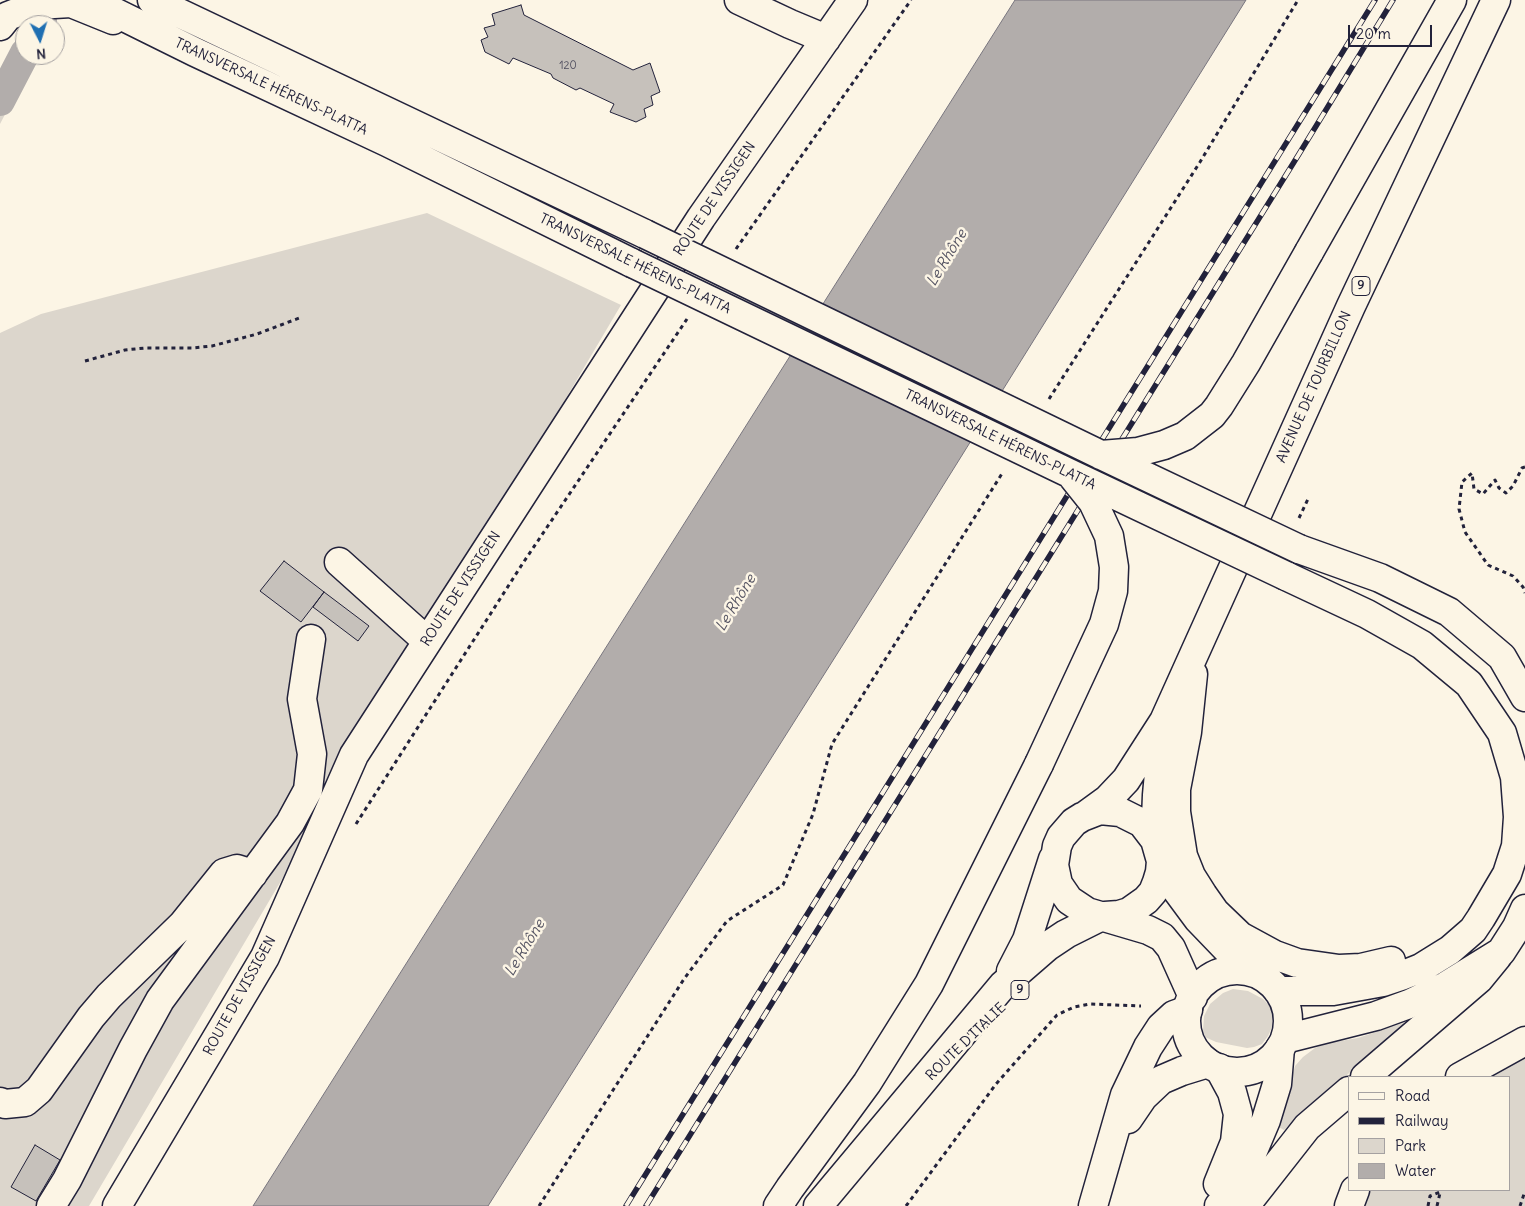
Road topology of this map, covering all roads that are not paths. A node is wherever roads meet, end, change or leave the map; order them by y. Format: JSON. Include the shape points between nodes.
{"nodes":[{"id":1,"x":90,"y":0,"type":"edge"},
{"id":2,"x":152,"y":0,"type":"edge"},
{"id":3,"x":739,"y":0,"type":"edge"},
{"id":4,"x":853,"y":0,"type":"edge"},
{"id":5,"x":1452,"y":0,"type":"edge"},
{"id":6,"x":1496,"y":0,"type":"edge"},
{"id":7,"x":0,"y":26,"type":"edge"},
{"id":8,"x":826,"y":39,"type":"junction"},
{"id":9,"x":195,"y":52,"type":"junction"},
{"id":10,"x":1101,"y":455,"type":"junction"},
{"id":11,"x":1071,"y":474,"type":"junction"},
{"id":12,"x":339,"y":562,"type":"dead end"},
{"id":13,"x":311,"y":639,"type":"dead end"},
{"id":14,"x":427,"y":641,"type":"junction"},
{"id":15,"x":1195,"y":650,"type":"junction"},
{"id":16,"x":1525,"y":697,"type":"edge"},
{"id":17,"x":1164,"y":721,"type":"junction"},
{"id":18,"x":1086,"y":815,"type":"junction"},
{"id":19,"x":1159,"y":854,"type":"junction"},
{"id":20,"x":1055,"y":855,"type":"junction"},
{"id":21,"x":253,"y":874,"type":"junction"},
{"id":22,"x":1497,"y":892,"type":"junction"},
{"id":23,"x":1525,"y":909,"type":"edge"},
{"id":24,"x":1104,"y":916,"type":"junction"},
{"id":25,"x":1148,"y":930,"type":"junction"},
{"id":26,"x":1501,"y":952,"type":"junction"},
{"id":27,"x":1248,"y":971,"type":"junction"},
{"id":28,"x":1003,"y":985,"type":"junction"},
{"id":29,"x":1278,"y":991,"type":"junction"},
{"id":30,"x":1190,"y":1003,"type":"junction"},
{"id":31,"x":1525,"y":1041,"type":"edge"},
{"id":32,"x":1282,"y":1043,"type":"junction"},
{"id":33,"x":1214,"y":1066,"type":"junction"},
{"id":34,"x":1366,"y":1076,"type":"edge"},
{"id":35,"x":1462,"y":1076,"type":"edge"},
{"id":36,"x":914,"y":1092,"type":"junction"},
{"id":37,"x":1348,"y":1092,"type":"edge"},
{"id":38,"x":0,"y":1102,"type":"edge"},
{"id":39,"x":1110,"y":1148,"type":"junction"},
{"id":40,"x":1356,"y":1191,"type":"edge"},
{"id":41,"x":50,"y":1206,"type":"edge"},
{"id":42,"x":118,"y":1206,"type":"edge"},
{"id":43,"x":778,"y":1206,"type":"edge"},
{"id":44,"x":818,"y":1206,"type":"edge"},
{"id":45,"x":1093,"y":1206,"type":"edge"},
{"id":46,"x":1212,"y":1206,"type":"edge"},
{"id":47,"x":1219,"y":1206,"type":"edge"},
{"id":48,"x":1245,"y":1206,"type":"edge"},
{"id":49,"x":1349,"y":1206,"type":"edge"}],
"edges":[{"from":1,"to":9,"type":"main road","name":"TRANSVERSALE HÉRENS-PLATTA"},
{"from":2,"to":10,"type":"main road","name":"TRANSVERSALE HÉRENS-PLATTA","bridge":true},
{"from":3,"to":8,"type":"main road"},
{"from":4,"to":8,"type":"main road","name":"ROUTE DE VISSIGEN"},
{"from":5,"to":10,"type":"main road","bridge":true,"via":[[1219,406],[1185,436],[1164,445],[1138,452]]},
{"from":6,"to":15,"type":"main road","name":"AVENUE DE TOURBILLON","number":"9","via":[[1347,315]]},
{"from":7,"to":9,"type":"main road","via":[[8,16],[37,4],[71,3]]},
{"from":8,"to":14,"type":"main road","name":"ROUTE DE VISSIGEN","via":[[701,218]]},
{"from":9,"to":11,"type":"main road","name":"TRANSVERSALE HÉRENS-PLATTA","bridge":true},
{"from":10,"to":16,"type":"main road","name":"TRANSVERSALE HÉRENS-PLATTA","bridge":true,"via":[[1297,537],[1449,612],[1502,657]]},
{"from":11,"to":22,"type":"main road","name":"TRANSVERSALE HÉRENS-PLATTA","bridge":true,"via":[[1368,614],[1422,645],[1469,684],[1502,733],[1516,777],[1516,846]]},
{"from":11,"to":43,"type":"main road","bridge":true,"via":[[1093,502],[1109,536],[1114,567],[1113,591],[1104,624],[1039,764],[929,984],[867,1083]]},
{"from":12,"to":14,"type":"main road"},
{"from":13,"to":21,"type":"main road","via":[[302,699],[312,754],[308,790],[290,823]]},
{"from":14,"to":42,"type":"main road","name":"ROUTE DE VISSIGEN","via":[[354,755],[266,957]]},
{"from":15,"to":17,"type":"main road","name":"AVENUE DE TOURBILLON","number":"9"},
{"from":15,"to":22,"type":"main road","via":[[1187,732],[1176,789],[1178,835],[1183,856],[1203,895],[1240,936],[1297,963],[1339,969],[1361,968],[1411,954],[1436,942]]},
{"from":17,"to":18,"type":"main road","name":"AVENUE DE TOURBILLON","number":"9","via":[[1126,780]]},
{"from":17,"to":19,"type":"main road","name":"AVENUE DE TOURBILLON","number":"9","via":[[1156,803]]},
{"from":18,"to":19,"type":"main road","via":[[1100,810],[1129,815],[1147,828]]},
{"from":18,"to":20,"type":"main road","via":[[1067,829]]},
{"from":19,"to":24,"type":"main road","via":[[1160,872],[1153,892],[1146,900],[1129,912]]},
{"from":19,"to":27,"type":"main road","via":[[1178,892],[1198,919]]},
{"from":20,"to":24,"type":"main road","via":[[1055,875],[1063,892],[1077,907]]},
{"from":20,"to":28,"type":"main road","name":"ROUTE D'ITALIE","number":"9","via":[[1027,940]]},
{"from":21,"to":38,"type":"main road","via":[[237,869],[224,872],[183,924],[91,1016],[39,1090],[25,1102]]},
{"from":21,"to":41,"type":"main road","via":[[160,1000],[67,1180]]},
{"from":22,"to":29,"type":"main road","name":"TRANSVERSALE HÉRENS-PLATTA","via":[[1472,930],[1456,945],[1420,968],[1366,986],[1333,991]]},
{"from":23,"to":26,"type":"main road"},
{"from":24,"to":25,"type":"main road"},
{"from":24,"to":28,"type":"main road","name":"ROUTE D'ITALIE","number":"9","via":[[1054,942]]},
{"from":25,"to":30,"type":"main road","via":[[1162,937],[1171,948]]},
{"from":25,"to":36,"type":"main road","name":"ROUTE D'ITALIE","number":"9","via":[[1101,932],[1055,958]]},
{"from":26,"to":32,"type":"main road","via":[[1446,986],[1409,1004]]},
{"from":26,"to":34,"type":"main road","via":[[1480,980]]},
{"from":27,"to":29,"type":"main road","via":[[1264,978]]},
{"from":27,"to":30,"type":"main road","via":[[1216,975],[1202,984]]},
{"from":28,"to":36,"type":"main road","name":"ROUTE D'ITALIE","number":"9"},
{"from":29,"to":32,"type":"main road","via":[[1287,1010],[1288,1025]]},
{"from":30,"to":33,"type":"main road","via":[[1186,1025],[1190,1040]]},
{"from":30,"to":39,"type":"main road","via":[[1161,1027],[1148,1047],[1125,1095]]},
{"from":31,"to":35,"type":"main road"},
{"from":32,"to":33,"type":"main road","via":[[1276,1054],[1250,1070],[1234,1072]]},
{"from":32,"to":47,"type":"main road","via":[[1277,1084],[1266,1120],[1250,1158],[1228,1197]]},
{"from":33,"to":39,"type":"main road","via":[[1182,1071],[1161,1080],[1143,1097]]},
{"from":33,"to":46,"type":"main road","via":[[1232,1092],[1238,1114],[1235,1142],[1219,1179]]},
{"from":36,"to":44,"type":"main road","name":"ROUTE D'ITALIE","number":"9"},
{"from":37,"to":48,"type":"main road","via":[[1307,1127]]},
{"from":39,"to":45,"type":"main road"},
{"from":40,"to":49,"type":"main road"}]}
